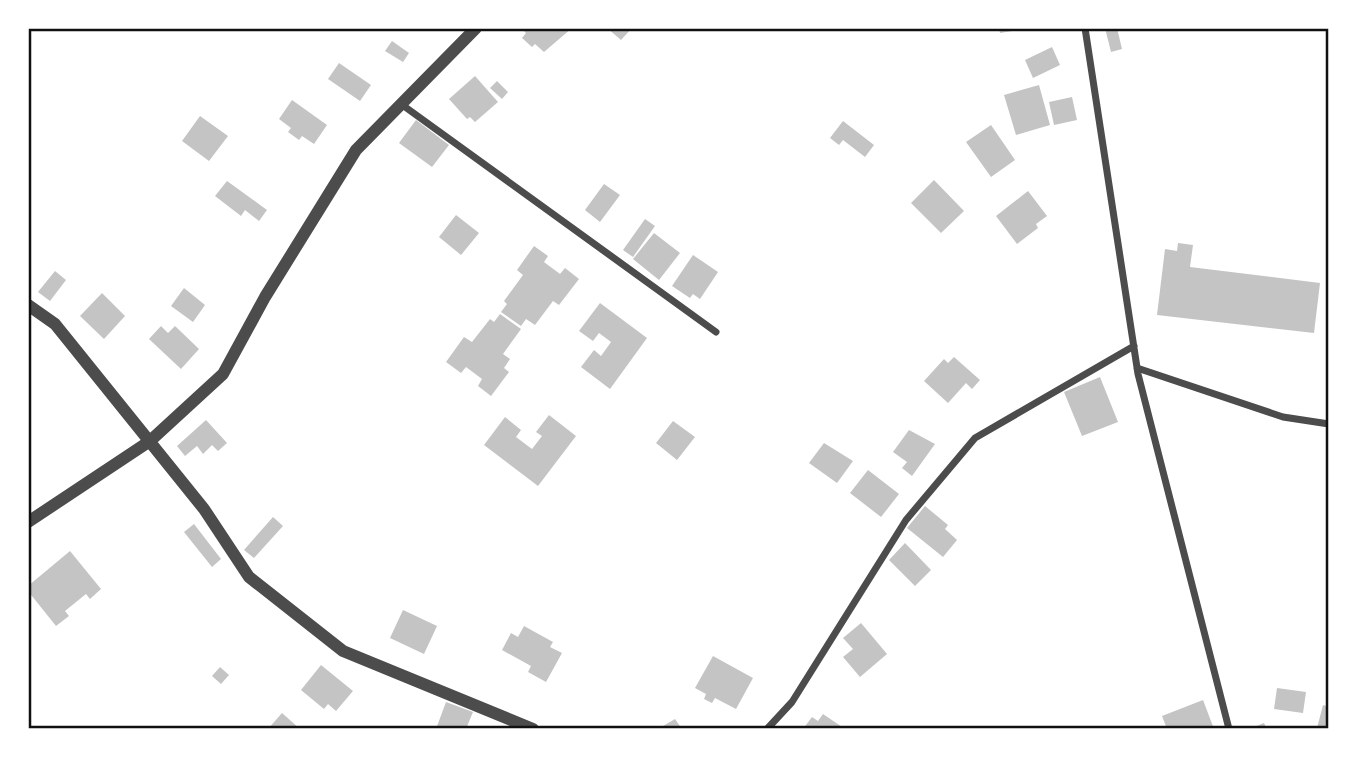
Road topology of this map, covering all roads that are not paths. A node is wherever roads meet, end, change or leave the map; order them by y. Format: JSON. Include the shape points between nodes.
{"nodes":[{"id":1,"x":476,"y":28,"type":"edge"},
{"id":2,"x":1085,"y":28,"type":"edge"},
{"id":3,"x":401,"y":104,"type":"junction"},
{"id":4,"x":28,"y":304,"type":"edge"},
{"id":5,"x":716,"y":332,"type":"dead end"},
{"id":6,"x":1134,"y":346,"type":"junction"},
{"id":7,"x":1137,"y":368,"type":"junction"},
{"id":8,"x":1329,"y":424,"type":"edge"},
{"id":9,"x":150,"y":441,"type":"junction"},
{"id":10,"x":28,"y":522,"type":"edge"},
{"id":11,"x":533,"y":729,"type":"edge"},
{"id":12,"x":766,"y":729,"type":"edge"},
{"id":13,"x":1229,"y":729,"type":"edge"}],
"edges":[{"from":1,"to":3,"type":"street"},
{"from":2,"to":6,"type":"street"},
{"from":3,"to":5,"type":"street"},
{"from":3,"to":9,"type":"street","via":[[356,150],[223,374]]},
{"from":4,"to":9,"type":"street","via":[[55,324]]},
{"from":6,"to":7,"type":"street"},
{"from":6,"to":12,"type":"street","via":[[975,438],[906,520],[792,702]]},
{"from":7,"to":8,"type":"street","via":[[1283,417]]},
{"from":7,"to":13,"type":"street"},
{"from":9,"to":10,"type":"street"},
{"from":9,"to":11,"type":"street","via":[[204,509],[249,577],[344,651]]}]}
